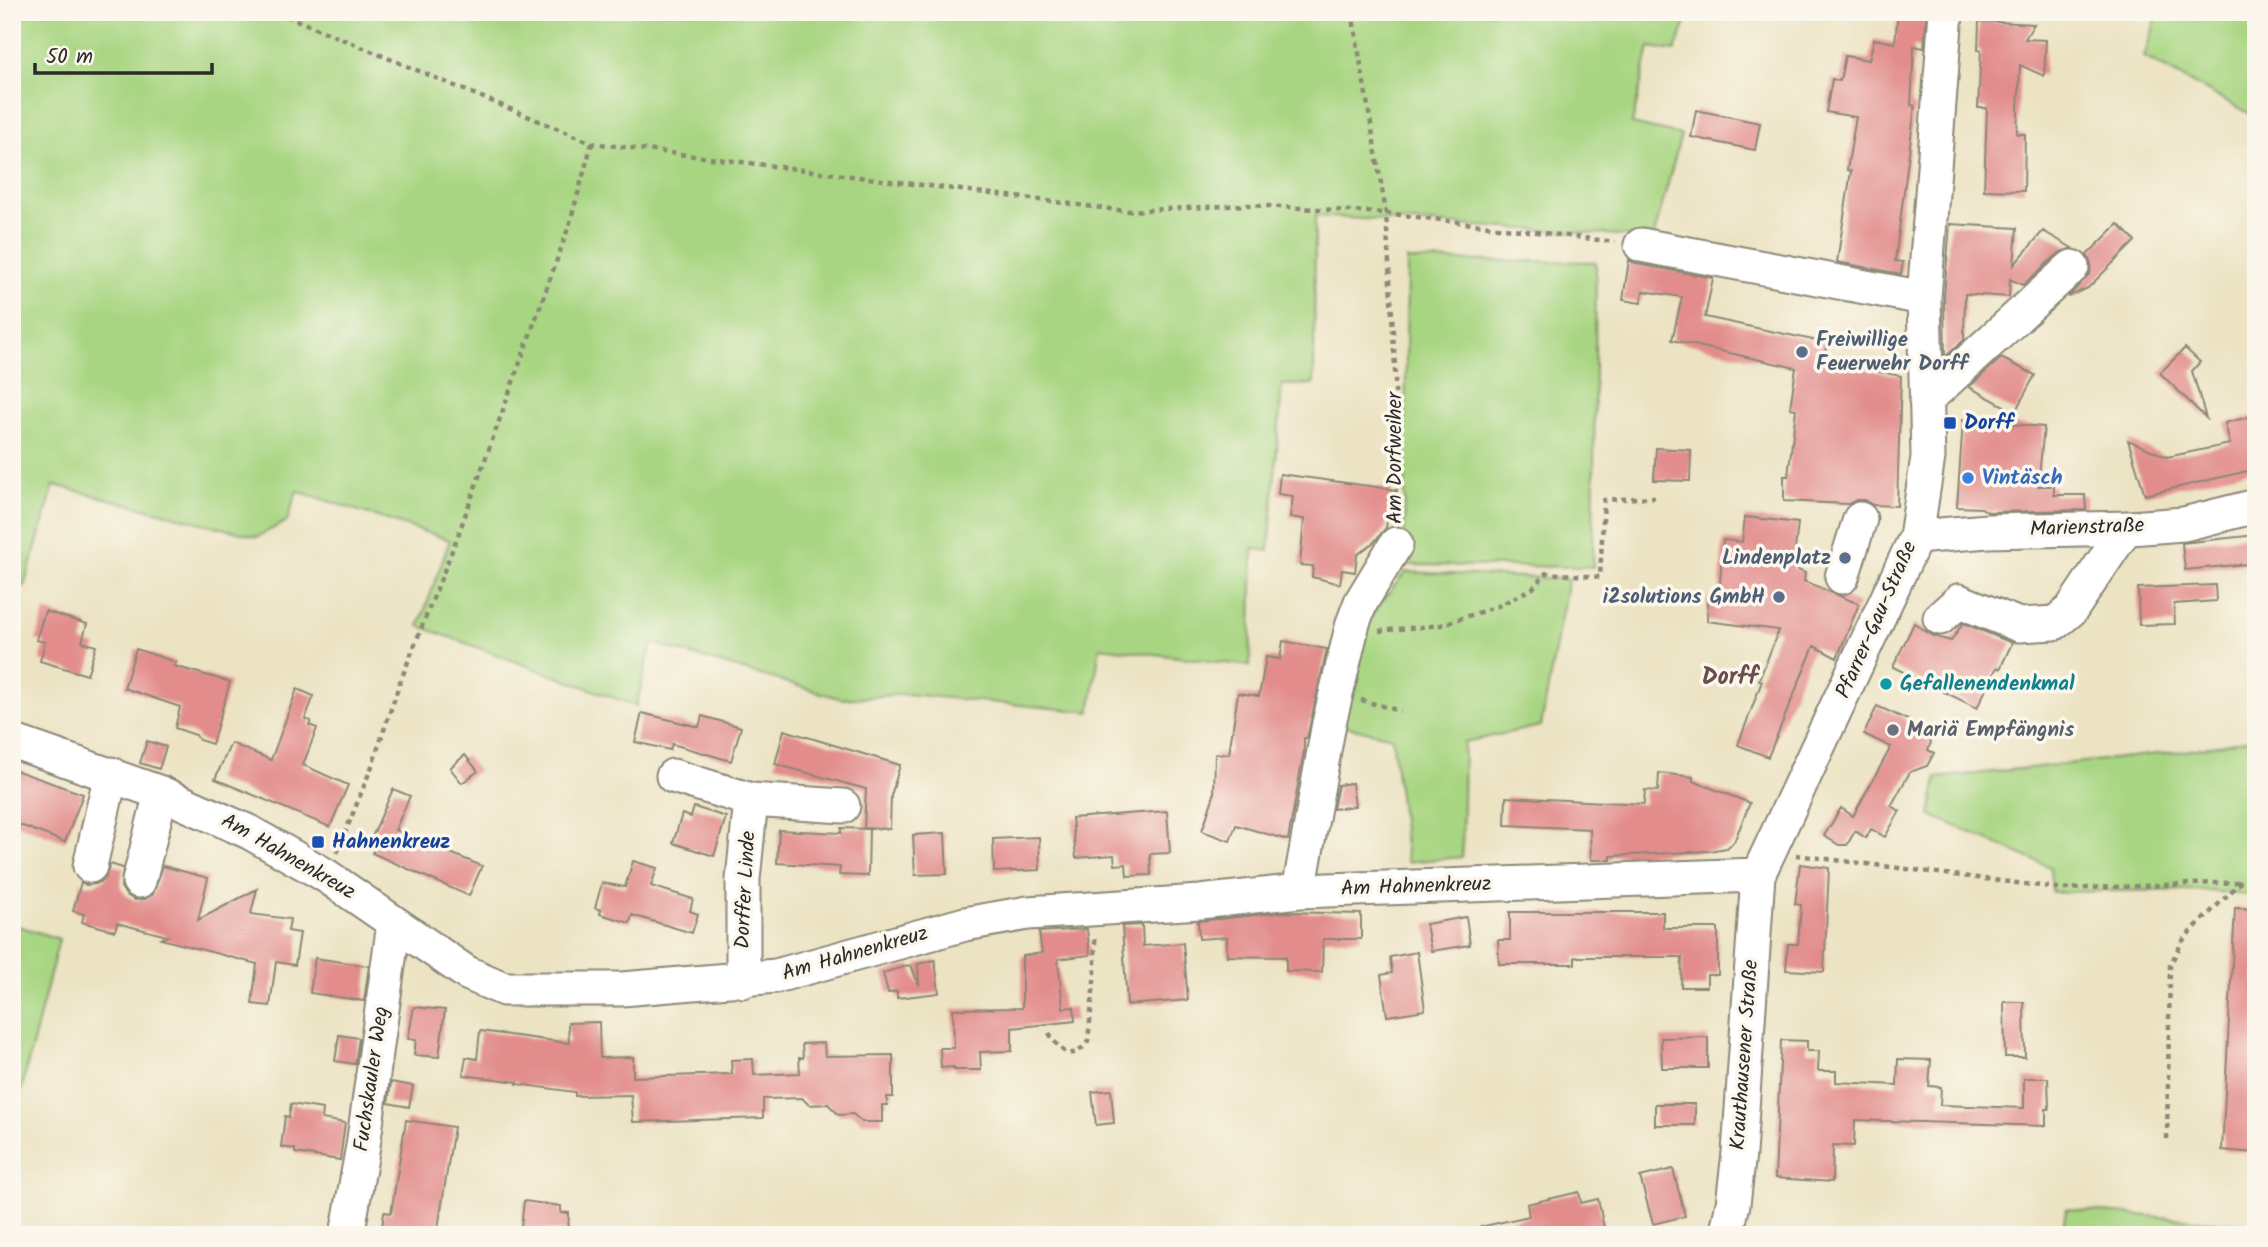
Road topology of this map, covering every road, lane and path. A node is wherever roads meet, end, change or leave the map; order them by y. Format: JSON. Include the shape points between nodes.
{"nodes":[{"id":1,"x":277,"y":12,"type":"edge"},
{"id":2,"x":1352,"y":12,"type":"edge"},
{"id":3,"x":1945,"y":12,"type":"edge"},
{"id":4,"x":592,"y":143,"type":"junction"},
{"id":5,"x":1386,"y":213,"type":"junction"},
{"id":6,"x":1641,"y":245,"type":"joint"},
{"id":7,"x":2072,"y":267,"type":"dead end"},
{"id":8,"x":1924,"y":298,"type":"junction"},
{"id":9,"x":1926,"y":400,"type":"junction"},
{"id":10,"x":1655,"y":497,"type":"dead end"},
{"id":11,"x":2256,"y":506,"type":"edge"},
{"id":12,"x":1860,"y":519,"type":"dead end"},
{"id":13,"x":2126,"y":528,"type":"junction"},
{"id":14,"x":1916,"y":537,"type":"junction"},
{"id":15,"x":1396,"y":544,"type":"joint"},
{"id":16,"x":1842,"y":577,"type":"dead end"},
{"id":17,"x":1940,"y":618,"type":"dead end"},
{"id":18,"x":1372,"y":632,"type":"dead end"},
{"id":19,"x":1355,"y":698,"type":"dead end"},
{"id":20,"x":1400,"y":711,"type":"dead end"},
{"id":21,"x":12,"y":741,"type":"edge"},
{"id":22,"x":111,"y":774,"type":"junction"},
{"id":23,"x":673,"y":776,"type":"dead end"},
{"id":24,"x":161,"y":793,"type":"junction"},
{"id":25,"x":751,"y":800,"type":"junction"},
{"id":26,"x":843,"y":806,"type":"dead end"},
{"id":27,"x":1763,"y":862,"type":"junction"},
{"id":28,"x":90,"y":866,"type":"dead end"},
{"id":29,"x":324,"y":875,"type":"junction"},
{"id":30,"x":139,"y":881,"type":"dead end"},
{"id":31,"x":2256,"y":881,"type":"edge"},
{"id":32,"x":2241,"y":882,"type":"junction"},
{"id":33,"x":1299,"y":891,"type":"junction"},
{"id":34,"x":1093,"y":909,"type":"junction"},
{"id":35,"x":394,"y":923,"type":"junction"},
{"id":36,"x":743,"y":981,"type":"junction"},
{"id":37,"x":1049,"y":1033,"type":"dead end"},
{"id":38,"x":2167,"y":1139,"type":"dead end"},
{"id":39,"x":347,"y":1235,"type":"edge"},
{"id":40,"x":1726,"y":1235,"type":"edge"}],
"edges":[{"from":1,"to":4,"type":"path"},
{"from":2,"to":5,"type":"path","name":"Am Dorfweiher"},
{"from":3,"to":8,"type":"street","name":"Pfarrer-Gau-Straße"},
{"from":4,"to":5,"type":"path","via":[[1126,211],[1248,205]]},
{"from":4,"to":29,"type":"path","via":[[569,226],[457,538],[372,766]]},
{"from":5,"to":6,"type":"path"},
{"from":5,"to":15,"type":"path","name":"Am Dorfweiher","via":[[1395,367]]},
{"from":6,"to":8,"type":"street"},
{"from":7,"to":9,"type":"street"},
{"from":8,"to":9,"type":"street","name":"Pfarrer-Gau-Straße"},
{"from":9,"to":14,"type":"street","name":"Pfarrer-Gau-Straße","via":[[1928,457]]},
{"from":10,"to":18,"type":"path","via":[[1604,500],[1600,577],[1546,573],[1533,589],[1498,606],[1441,625]]},
{"from":11,"to":13,"type":"street","name":"Marienstraße","via":[[2184,524]]},
{"from":12,"to":16,"type":"street"},
{"from":13,"to":14,"type":"street","name":"Marienstraße"},
{"from":13,"to":17,"type":"street","via":[[2071,610],[2054,623],[2019,625],[1959,601]]},
{"from":14,"to":27,"type":"street","name":"Pfarrer-Gau-Straße"},
{"from":15,"to":33,"type":"street","name":"Am Dorfweiher","via":[[1353,623],[1329,723]]},
{"from":19,"to":20,"type":"path"},
{"from":21,"to":22,"type":"street","name":"Am Hahnenkreuz"},
{"from":22,"to":24,"type":"street","name":"Am Hahnenkreuz"},
{"from":22,"to":28,"type":"street"},
{"from":23,"to":25,"type":"street","name":"Dorffer Linde"},
{"from":24,"to":29,"type":"street","name":"Am Hahnenkreuz","via":[[249,832]]},
{"from":24,"to":30,"type":"street"},
{"from":25,"to":26,"type":"street","name":"Dorffer Linde"},
{"from":25,"to":36,"type":"street","name":"Dorffer Linde","via":[[743,879]]},
{"from":27,"to":32,"type":"path","via":[[1797,856],[2064,889]]},
{"from":27,"to":33,"type":"street","name":"Am Hahnenkreuz"},
{"from":27,"to":40,"type":"street","name":"Krauthausener Straße","via":[[1739,1153]]},
{"from":29,"to":35,"type":"street","name":"Am Hahnenkreuz"},
{"from":31,"to":32,"type":"path"},
{"from":32,"to":38,"type":"path","via":[[2185,937],[2170,965]]},
{"from":33,"to":34,"type":"street","name":"Am Hahnenkreuz"},
{"from":34,"to":36,"type":"street","name":"Am Hahnenkreuz","via":[[1028,913],[965,924]]},
{"from":34,"to":37,"type":"path","via":[[1095,972],[1088,1041],[1075,1054],[1065,1053]]},
{"from":35,"to":36,"type":"street","name":"Am Hahnenkreuz","via":[[467,973],[505,989],[622,989]]},
{"from":35,"to":39,"type":"street","name":"Fuchskauler Weg"}]}
